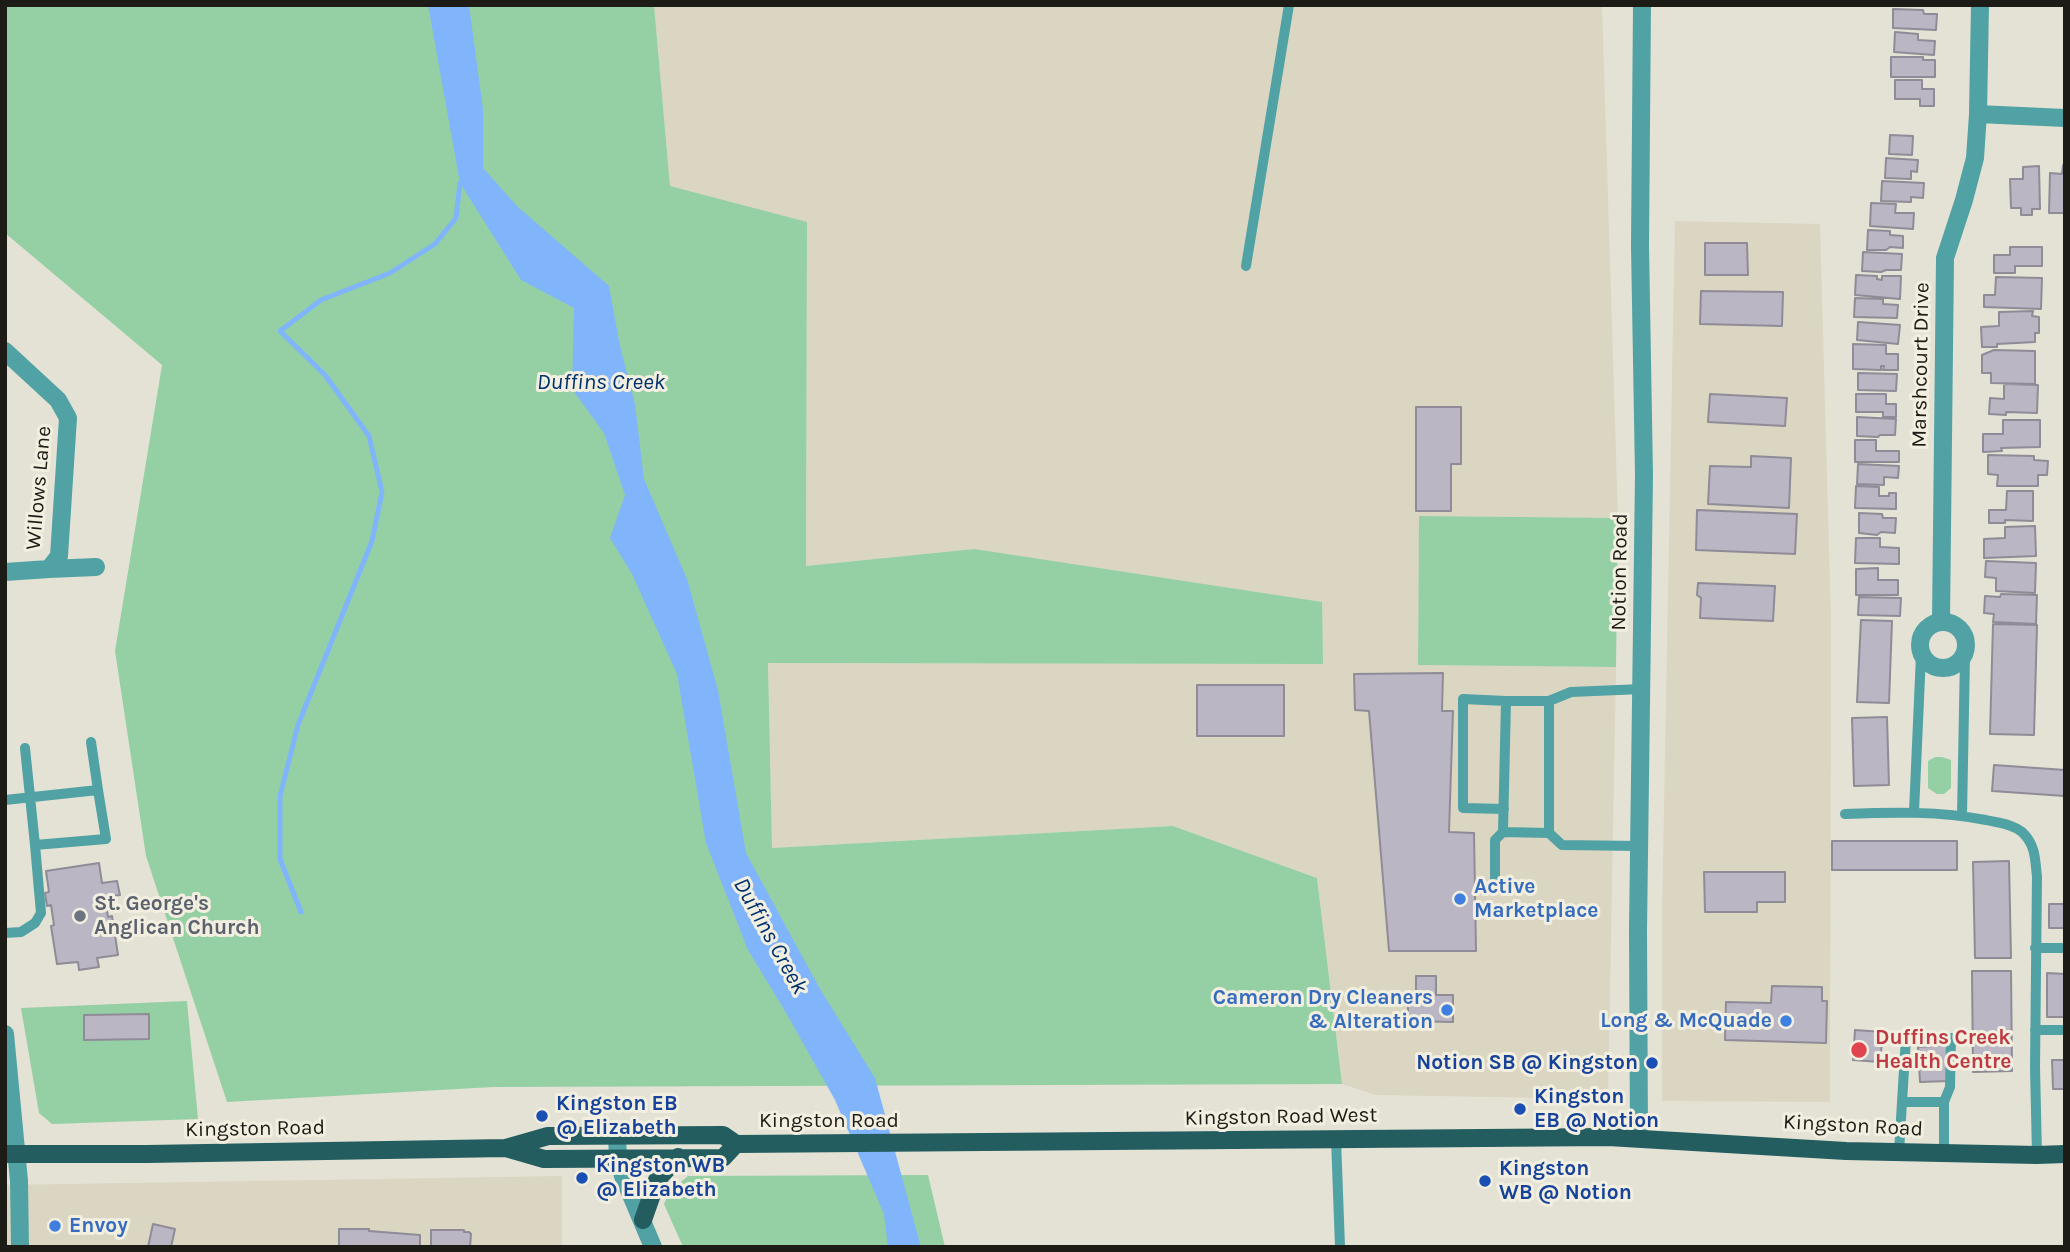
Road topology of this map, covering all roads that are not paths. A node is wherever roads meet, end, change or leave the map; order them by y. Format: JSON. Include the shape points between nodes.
{"nodes":[{"id":1,"x":1289,"y":5,"type":"edge"},
{"id":2,"x":1642,"y":5,"type":"edge"},
{"id":3,"x":1980,"y":5,"type":"edge"},
{"id":4,"x":1978,"y":114,"type":"junction"},
{"id":5,"x":2065,"y":118,"type":"edge"},
{"id":6,"x":1246,"y":266,"type":"dead end"},
{"id":7,"x":5,"y":351,"type":"edge"},
{"id":8,"x":96,"y":567,"type":"dead end"},
{"id":9,"x":49,"y":569,"type":"junction"},
{"id":10,"x":5,"y":572,"type":"edge"},
{"id":11,"x":1941,"y":621,"type":"junction"},
{"id":12,"x":1921,"y":655,"type":"junction"},
{"id":13,"x":1965,"y":656,"type":"junction"},
{"id":14,"x":1642,"y":689,"type":"junction"},
{"id":15,"x":1506,"y":701,"type":"junction"},
{"id":16,"x":1549,"y":701,"type":"junction"},
{"id":17,"x":91,"y":742,"type":"dead end"},
{"id":18,"x":25,"y":748,"type":"dead end"},
{"id":19,"x":98,"y":790,"type":"junction"},
{"id":20,"x":31,"y":797,"type":"junction"},
{"id":21,"x":5,"y":800,"type":"edge"},
{"id":22,"x":1504,"y":810,"type":"junction"},
{"id":23,"x":1914,"y":812,"type":"junction"},
{"id":24,"x":1845,"y":814,"type":"dead end"},
{"id":25,"x":1962,"y":816,"type":"junction"},
{"id":26,"x":1503,"y":832,"type":"junction"},
{"id":27,"x":1549,"y":833,"type":"junction"},
{"id":28,"x":36,"y":845,"type":"junction"},
{"id":29,"x":1639,"y":846,"type":"junction"},
{"id":30,"x":1495,"y":878,"type":"dead end"},
{"id":31,"x":5,"y":933,"type":"edge"},
{"id":32,"x":2035,"y":948,"type":"junction"},
{"id":33,"x":2065,"y":948,"type":"edge"},
{"id":34,"x":2035,"y":1030,"type":"junction"},
{"id":35,"x":2065,"y":1030,"type":"edge"},
{"id":36,"x":5,"y":1034,"type":"edge"},
{"id":37,"x":1902,"y":1102,"type":"junction"},
{"id":38,"x":1944,"y":1102,"type":"junction"},
{"id":39,"x":617,"y":1137,"type":"junction"},
{"id":40,"x":1336,"y":1139,"type":"junction"},
{"id":41,"x":1639,"y":1139,"type":"junction"},
{"id":42,"x":923,"y":1143,"type":"joint"},
{"id":43,"x":736,"y":1144,"type":"junction"},
{"id":44,"x":506,"y":1148,"type":"junction"},
{"id":45,"x":1899,"y":1152,"type":"junction"},
{"id":46,"x":10,"y":1153,"type":"edge"},
{"id":47,"x":1944,"y":1153,"type":"junction"},
{"id":48,"x":2065,"y":1154,"type":"edge"},
{"id":49,"x":2037,"y":1155,"type":"junction"},
{"id":50,"x":618,"y":1157,"type":"junction"},
{"id":51,"x":678,"y":1157,"type":"junction"},
{"id":52,"x":643,"y":1220,"type":"junction"},
{"id":53,"x":20,"y":1247,"type":"edge"},
{"id":54,"x":653,"y":1247,"type":"edge"},
{"id":55,"x":1340,"y":1247,"type":"edge"}],
"edges":[{"from":1,"to":6,"type":"lane"},
{"from":2,"to":14,"type":"street","name":"Notion Road"},
{"from":3,"to":4,"type":"street","name":"Marshcourt Drive"},
{"from":4,"to":5,"type":"street"},
{"from":4,"to":11,"type":"street","name":"Marshcourt Drive","via":[[1975,158],[1945,258]]},
{"from":7,"to":9,"type":"street","name":"Willows Lane","via":[[58,400],[68,418],[59,556]]},
{"from":8,"to":9,"type":"street","name":"Willows Lane"},
{"from":9,"to":10,"type":"street","name":"Willows Lane"},
{"from":11,"to":12,"type":"street","via":[[1922,633]]},
{"from":11,"to":13,"type":"street","via":[[1957,625],[1967,640]]},
{"from":12,"to":13,"type":"street","via":[[1943,670],[1956,666]]},
{"from":12,"to":23,"type":"lane"},
{"from":13,"to":25,"type":"lane"},
{"from":14,"to":16,"type":"lane","via":[[1572,692]]},
{"from":14,"to":29,"type":"street","name":"Notion Road"},
{"from":15,"to":16,"type":"lane"},
{"from":15,"to":22,"type":"lane"},
{"from":15,"to":22,"type":"lane","via":[[1463,699],[1464,808]]},
{"from":16,"to":27,"type":"lane"},
{"from":17,"to":19,"type":"lane"},
{"from":18,"to":20,"type":"lane"},
{"from":19,"to":20,"type":"lane"},
{"from":19,"to":28,"type":"lane","via":[[106,839]]},
{"from":20,"to":21,"type":"lane"},
{"from":20,"to":28,"type":"lane"},
{"from":22,"to":26,"type":"lane"},
{"from":23,"to":24,"type":"lane"},
{"from":23,"to":25,"type":"lane"},
{"from":25,"to":32,"type":"lane","via":[[2009,825],[2022,832],[2034,848]]},
{"from":26,"to":27,"type":"lane"},
{"from":26,"to":30,"type":"lane","via":[[1495,840]]},
{"from":27,"to":29,"type":"lane","via":[[1562,845]]},
{"from":28,"to":31,"type":"lane","via":[[41,913],[21,932]]},
{"from":29,"to":41,"type":"street","name":"Notion Road"},
{"from":32,"to":33,"type":"lane"},
{"from":32,"to":34,"type":"lane"},
{"from":34,"to":35,"type":"lane"},
{"from":34,"to":49,"type":"lane"},
{"from":36,"to":46,"type":"street"},
{"from":37,"to":38,"type":"lane"},
{"from":37,"to":38,"type":"lane","via":[[1906,1038],[1951,1038],[1950,1087]]},
{"from":37,"to":45,"type":"lane"},
{"from":38,"to":47,"type":"lane"},
{"from":39,"to":43,"type":"main road","via":[[723,1135]]},
{"from":39,"to":44,"type":"main road","via":[[548,1136]]},
{"from":39,"to":50,"type":"street"},
{"from":40,"to":41,"type":"main road","name":"Kingston Road West"},
{"from":40,"to":42,"type":"main road","name":"Kingston Road West"},
{"from":40,"to":55,"type":"lane"},
{"from":41,"to":45,"type":"main road","name":"Kingston Road"},
{"from":42,"to":43,"type":"main road","name":"Kingston Road"},
{"from":43,"to":51,"type":"main road","via":[[723,1158]]},
{"from":44,"to":46,"type":"main road","name":"Kingston Road"},
{"from":44,"to":50,"type":"main road","via":[[544,1158]]},
{"from":45,"to":47,"type":"main road","name":"Kingston Road"},
{"from":46,"to":53,"type":"street","via":[[19,1181]]},
{"from":47,"to":49,"type":"main road","name":"Kingston Road"},
{"from":48,"to":49,"type":"main road","name":"Kingston Road"},
{"from":50,"to":51,"type":"main road"},
{"from":50,"to":52,"type":"street"},
{"from":51,"to":52,"type":"main road","via":[[657,1180]]},
{"from":52,"to":54,"type":"street"}]}
